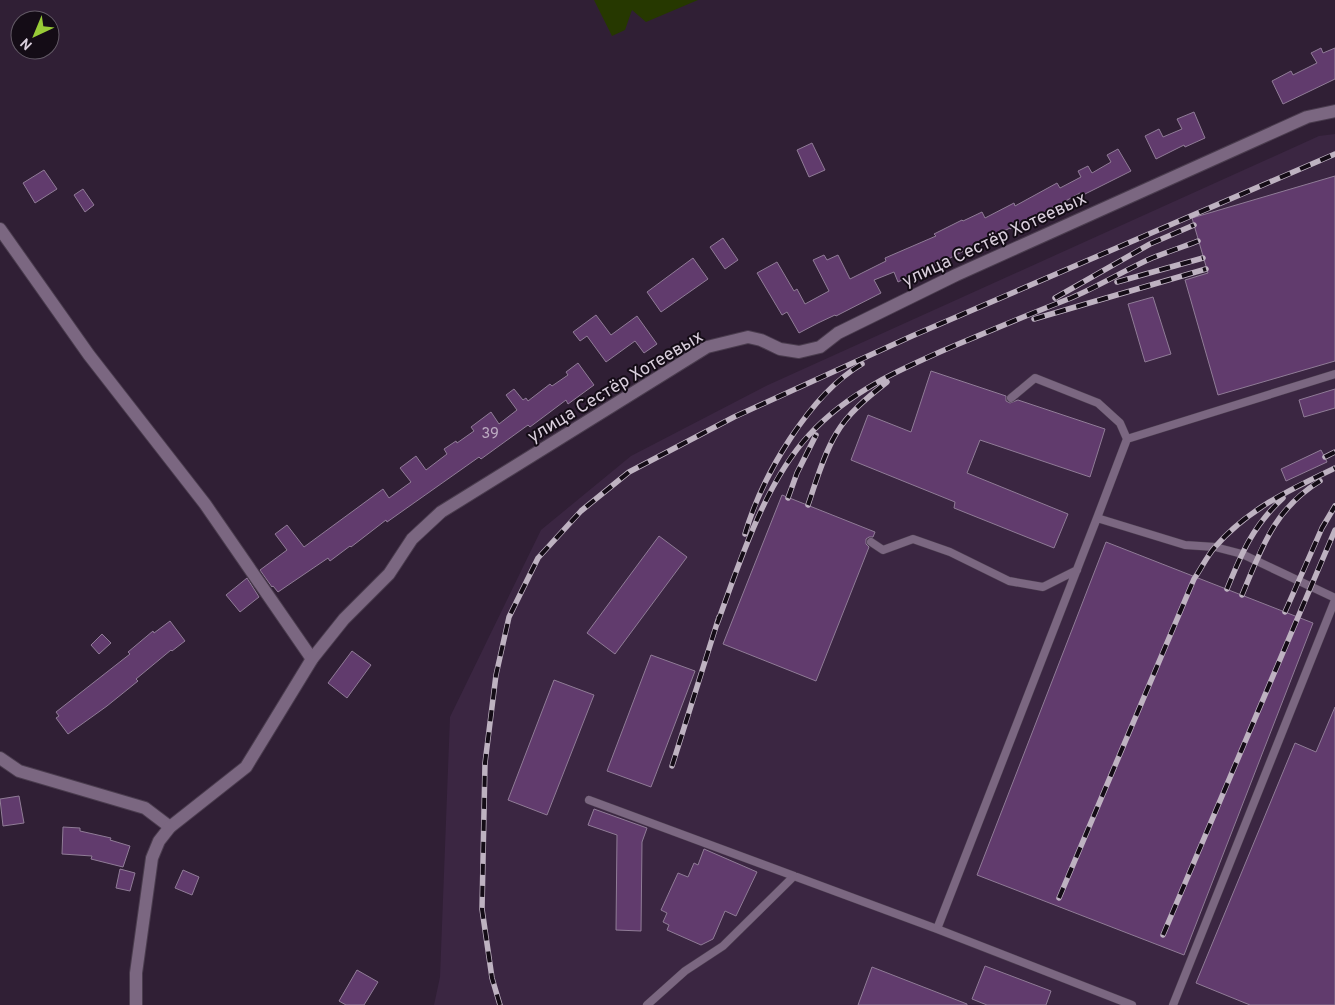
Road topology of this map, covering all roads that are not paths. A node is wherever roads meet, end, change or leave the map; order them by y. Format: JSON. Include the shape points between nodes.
{"nodes":[{"id":1,"x":1335,"y":111,"type":"edge"},
{"id":2,"x":0,"y":230,"type":"edge"},
{"id":3,"x":1335,"y":374,"type":"edge"},
{"id":4,"x":1011,"y":398,"type":"dead end"},
{"id":5,"x":1127,"y":438,"type":"junction"},
{"id":6,"x":1097,"y":518,"type":"junction"},
{"id":7,"x":871,"y":542,"type":"dead end"},
{"id":8,"x":1077,"y":570,"type":"junction"},
{"id":9,"x":1335,"y":599,"type":"edge"},
{"id":10,"x":312,"y":659,"type":"junction"},
{"id":11,"x":0,"y":758,"type":"edge"},
{"id":12,"x":589,"y":800,"type":"dead end"},
{"id":13,"x":170,"y":827,"type":"junction"},
{"id":14,"x":794,"y":876,"type":"junction"},
{"id":15,"x":937,"y":929,"type":"junction"},
{"id":16,"x":136,"y":1005,"type":"edge"},
{"id":17,"x":647,"y":1005,"type":"edge"},
{"id":18,"x":1132,"y":1005,"type":"edge"},
{"id":19,"x":1173,"y":1005,"type":"edge"}],
"edges":[{"from":1,"to":10,"type":"street","name":"улица Сестёр Хотеевых","via":[[1307,117],[956,275],[846,329],[820,347],[799,352],[748,338],[707,347],[441,512],[412,540],[389,574],[344,619]]},
{"from":2,"to":10,"type":"street","via":[[89,355],[205,504]]},
{"from":3,"to":5,"type":"lane"},
{"from":4,"to":5,"type":"lane","via":[[1035,378],[1098,403],[1120,423]]},
{"from":5,"to":6,"type":"lane"},
{"from":6,"to":8,"type":"lane"},
{"from":6,"to":9,"type":"lane","via":[[1185,545],[1214,547],[1242,554]]},
{"from":7,"to":8,"type":"lane","via":[[884,550],[913,539],[950,552],[1009,581],[1043,587]]},
{"from":8,"to":15,"type":"lane"},
{"from":9,"to":19,"type":"lane"},
{"from":10,"to":13,"type":"street","name":"улица Сестёр Хотеевых","via":[[246,767]]},
{"from":11,"to":13,"type":"street","via":[[19,771],[145,808]]},
{"from":12,"to":14,"type":"lane"},
{"from":13,"to":16,"type":"street","name":"улица Сестёр Хотеевых","via":[[152,858],[136,973]]},
{"from":14,"to":15,"type":"lane"},
{"from":14,"to":17,"type":"lane","via":[[723,946],[685,971]]},
{"from":15,"to":18,"type":"lane"}]}
